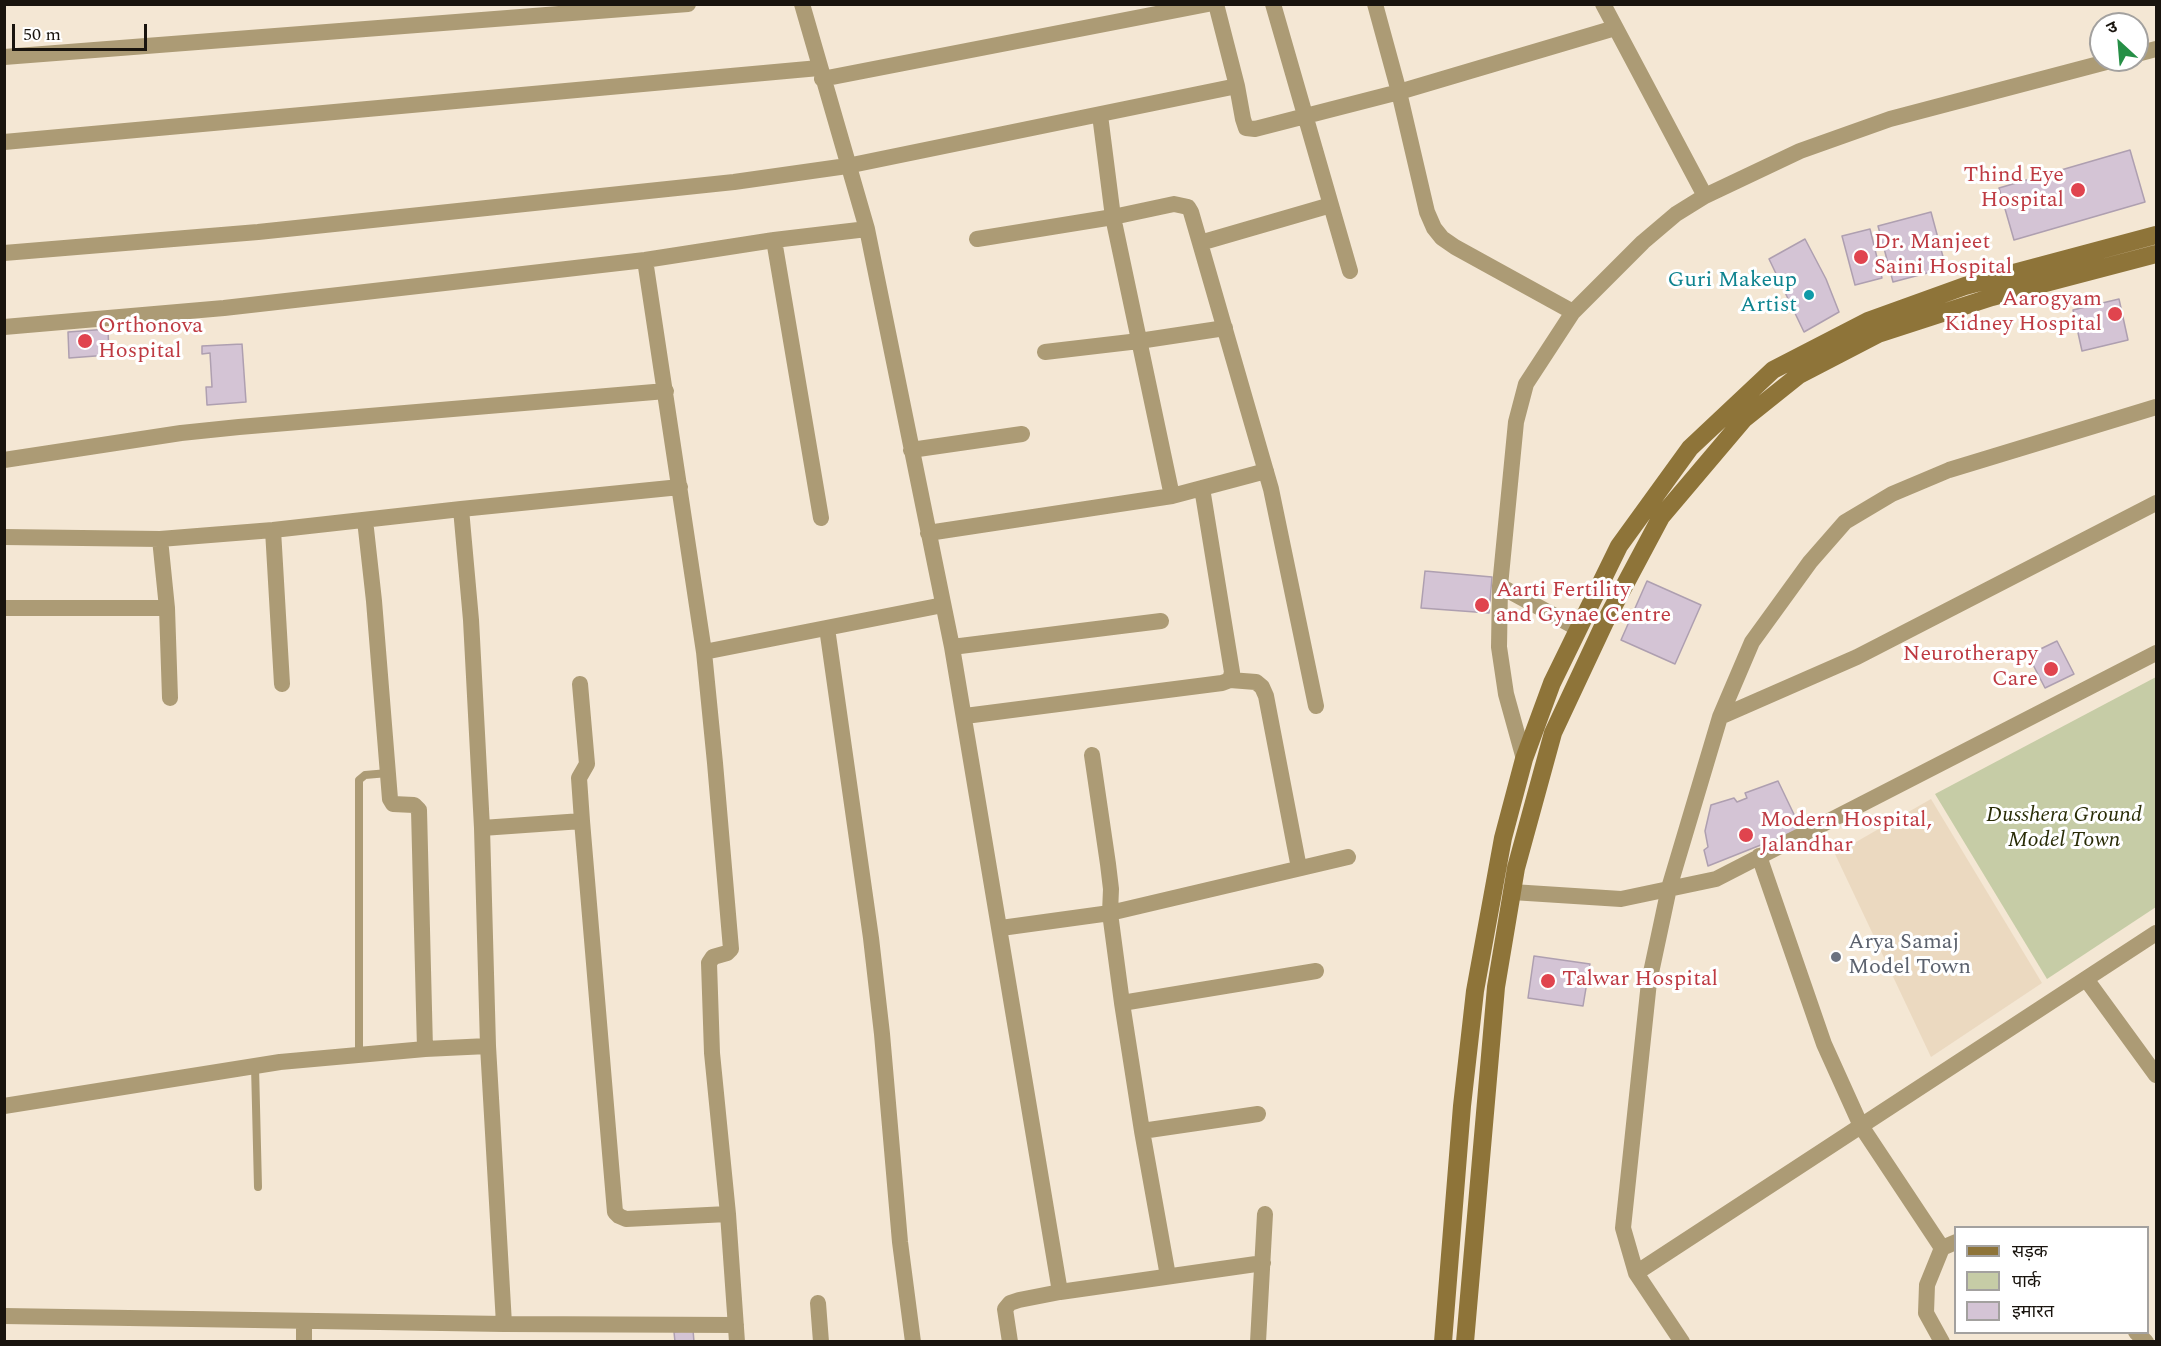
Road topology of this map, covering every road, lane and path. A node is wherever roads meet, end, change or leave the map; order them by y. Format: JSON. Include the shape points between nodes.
{"nodes":[{"id":1,"x":688,"y":4,"type":"edge"},
{"id":2,"x":802,"y":4,"type":"edge"},
{"id":3,"x":1208,"y":4,"type":"edge"},
{"id":4,"x":1216,"y":4,"type":"edge"},
{"id":5,"x":1273,"y":4,"type":"edge"},
{"id":6,"x":1376,"y":4,"type":"edge"},
{"id":7,"x":1603,"y":4,"type":"edge"},
{"id":8,"x":1615,"y":28,"type":"junction"},
{"id":9,"x":4,"y":57,"type":"edge"},
{"id":10,"x":2089,"y":67,"type":"edge"},
{"id":11,"x":821,"y":73,"type":"junction"},
{"id":12,"x":1237,"y":86,"type":"junction"},
{"id":13,"x":1399,"y":92,"type":"junction"},
{"id":14,"x":1100,"y":115,"type":"junction"},
{"id":15,"x":1305,"y":117,"type":"junction"},
{"id":16,"x":4,"y":142,"type":"edge"},
{"id":17,"x":847,"y":166,"type":"junction"},
{"id":18,"x":1705,"y":196,"type":"junction"},
{"id":19,"x":1331,"y":205,"type":"junction"},
{"id":20,"x":1113,"y":218,"type":"junction"},
{"id":21,"x":867,"y":230,"type":"junction"},
{"id":22,"x":2157,"y":234,"type":"edge"},
{"id":23,"x":977,"y":239,"type":"dead end"},
{"id":24,"x":774,"y":240,"type":"junction"},
{"id":25,"x":1200,"y":243,"type":"junction"},
{"id":26,"x":4,"y":253,"type":"edge"},
{"id":27,"x":2157,"y":254,"type":"edge"},
{"id":28,"x":645,"y":260,"type":"junction"},
{"id":29,"x":1350,"y":271,"type":"dead end"},
{"id":30,"x":1573,"y":312,"type":"junction"},
{"id":31,"x":4,"y":327,"type":"edge"},
{"id":32,"x":1225,"y":328,"type":"junction"},
{"id":33,"x":1139,"y":341,"type":"junction"},
{"id":34,"x":1045,"y":352,"type":"dead end"},
{"id":35,"x":666,"y":391,"type":"junction"},
{"id":36,"x":2157,"y":407,"type":"edge"},
{"id":37,"x":1022,"y":434,"type":"dead end"},
{"id":38,"x":911,"y":450,"type":"junction"},
{"id":39,"x":4,"y":460,"type":"edge"},
{"id":40,"x":1266,"y":471,"type":"junction"},
{"id":41,"x":680,"y":487,"type":"junction"},
{"id":42,"x":1202,"y":488,"type":"junction"},
{"id":43,"x":1172,"y":496,"type":"junction"},
{"id":44,"x":2157,"y":503,"type":"edge"},
{"id":45,"x":461,"y":508,"type":"junction"},
{"id":46,"x":821,"y":518,"type":"dead end"},
{"id":47,"x":365,"y":520,"type":"junction"},
{"id":48,"x":273,"y":530,"type":"junction"},
{"id":49,"x":928,"y":533,"type":"junction"},
{"id":50,"x":4,"y":537,"type":"edge"},
{"id":51,"x":160,"y":539,"type":"junction"},
{"id":52,"x":1500,"y":586,"type":"junction"},
{"id":53,"x":943,"y":605,"type":"junction"},
{"id":54,"x":4,"y":608,"type":"edge"},
{"id":55,"x":167,"y":608,"type":"junction"},
{"id":56,"x":1161,"y":621,"type":"dead end"},
{"id":57,"x":826,"y":628,"type":"junction"},
{"id":58,"x":1577,"y":628,"type":"junction"},
{"id":59,"x":952,"y":646,"type":"junction"},
{"id":60,"x":704,"y":652,"type":"junction"},
{"id":61,"x":2157,"y":653,"type":"edge"},
{"id":62,"x":1230,"y":680,"type":"junction"},
{"id":63,"x":282,"y":684,"type":"dead end"},
{"id":64,"x":580,"y":684,"type":"dead end"},
{"id":65,"x":170,"y":698,"type":"dead end"},
{"id":66,"x":1316,"y":706,"type":"dead end"},
{"id":67,"x":965,"y":716,"type":"junction"},
{"id":68,"x":1719,"y":717,"type":"junction"},
{"id":69,"x":1092,"y":755,"type":"dead end"},
{"id":70,"x":1524,"y":759,"type":"junction"},
{"id":71,"x":388,"y":773,"type":"junction"},
{"id":72,"x":582,"y":821,"type":"junction"},
{"id":73,"x":482,"y":828,"type":"junction"},
{"id":74,"x":1760,"y":856,"type":"junction"},
{"id":75,"x":1348,"y":857,"type":"dead end"},
{"id":76,"x":1299,"y":868,"type":"junction"},
{"id":77,"x":1669,"y":888,"type":"junction"},
{"id":78,"x":1512,"y":892,"type":"junction"},
{"id":79,"x":1110,"y":913,"type":"junction"},
{"id":80,"x":1001,"y":928,"type":"junction"},
{"id":81,"x":2157,"y":933,"type":"edge"},
{"id":82,"x":1316,"y":971,"type":"dead end"},
{"id":83,"x":2086,"y":979,"type":"junction"},
{"id":84,"x":1122,"y":1003,"type":"junction"},
{"id":85,"x":488,"y":1046,"type":"junction"},
{"id":86,"x":425,"y":1049,"type":"junction"},
{"id":87,"x":359,"y":1055,"type":"junction"},
{"id":88,"x":255,"y":1066,"type":"junction"},
{"id":89,"x":2157,"y":1075,"type":"edge"},
{"id":90,"x":4,"y":1106,"type":"edge"},
{"id":91,"x":1258,"y":1114,"type":"dead end"},
{"id":92,"x":1862,"y":1126,"type":"junction"},
{"id":93,"x":1142,"y":1131,"type":"junction"},
{"id":94,"x":258,"y":1187,"type":"dead end"},
{"id":95,"x":728,"y":1214,"type":"junction"},
{"id":96,"x":1265,"y":1214,"type":"dead end"},
{"id":97,"x":1949,"y":1245,"type":"edge"},
{"id":98,"x":1263,"y":1263,"type":"junction"},
{"id":99,"x":1636,"y":1273,"type":"junction"},
{"id":100,"x":1168,"y":1276,"type":"junction"},
{"id":101,"x":1060,"y":1292,"type":"junction"},
{"id":102,"x":818,"y":1303,"type":"dead end"},
{"id":103,"x":4,"y":1316,"type":"edge"},
{"id":104,"x":304,"y":1321,"type":"junction"},
{"id":105,"x":504,"y":1324,"type":"junction"},
{"id":106,"x":736,"y":1333,"type":"edge"},
{"id":107,"x":304,"y":1341,"type":"edge"},
{"id":108,"x":821,"y":1341,"type":"edge"},
{"id":109,"x":912,"y":1341,"type":"edge"},
{"id":110,"x":1010,"y":1341,"type":"edge"},
{"id":111,"x":1258,"y":1341,"type":"edge"},
{"id":112,"x":1443,"y":1341,"type":"edge"},
{"id":113,"x":1465,"y":1341,"type":"edge"},
{"id":114,"x":1682,"y":1341,"type":"edge"},
{"id":115,"x":1941,"y":1341,"type":"edge"}],
"edges":[{"from":1,"to":9,"type":"street"},
{"from":2,"to":11,"type":"street"},
{"from":3,"to":11,"type":"street"},
{"from":4,"to":12,"type":"street"},
{"from":5,"to":15,"type":"street"},
{"from":6,"to":13,"type":"street"},
{"from":7,"to":8,"type":"street"},
{"from":8,"to":13,"type":"street"},
{"from":8,"to":18,"type":"street"},
{"from":10,"to":18,"type":"street","via":[[1890,119],[1800,151]]},
{"from":11,"to":16,"type":"street"},
{"from":11,"to":17,"type":"street"},
{"from":12,"to":14,"type":"street"},
{"from":12,"to":15,"type":"street","via":[[1246,128]]},
{"from":13,"to":15,"type":"street"},
{"from":13,"to":30,"type":"street","via":[[1434,228],[1442,238]]},
{"from":14,"to":17,"type":"street"},
{"from":14,"to":20,"type":"street"},
{"from":15,"to":19,"type":"street"},
{"from":17,"to":21,"type":"street"},
{"from":17,"to":26,"type":"street","via":[[723,183],[293,228]]},
{"from":18,"to":30,"type":"street","via":[[1643,242]]},
{"from":19,"to":25,"type":"street"},
{"from":19,"to":29,"type":"street"},
{"from":20,"to":23,"type":"street"},
{"from":20,"to":25,"type":"street","via":[[1183,205],[1191,213]]},
{"from":20,"to":33,"type":"street"},
{"from":21,"to":24,"type":"street"},
{"from":21,"to":38,"type":"street"},
{"from":22,"to":58,"type":"street","via":[[1954,290],[1868,321],[1773,370],[1689,448],[1619,546]]},
{"from":24,"to":28,"type":"street"},
{"from":24,"to":46,"type":"street"},
{"from":25,"to":32,"type":"street"},
{"from":27,"to":78,"type":"street","via":[[1992,297],[1878,334],[1798,375],[1744,419],[1661,517],[1605,622],[1553,733]]},
{"from":28,"to":31,"type":"street","via":[[224,308]]},
{"from":28,"to":35,"type":"street"},
{"from":30,"to":52,"type":"street","via":[[1526,384],[1516,422]]},
{"from":32,"to":33,"type":"street"},
{"from":32,"to":40,"type":"street"},
{"from":33,"to":34,"type":"street"},
{"from":33,"to":43,"type":"street"},
{"from":35,"to":39,"type":"street","via":[[181,433]]},
{"from":35,"to":41,"type":"street"},
{"from":36,"to":68,"type":"street","via":[[1949,470],[1892,494],[1845,522],[1810,562],[1752,642]]},
{"from":37,"to":38,"type":"street"},
{"from":38,"to":49,"type":"street"},
{"from":40,"to":42,"type":"street"},
{"from":40,"to":66,"type":"street"},
{"from":41,"to":45,"type":"street"},
{"from":41,"to":60,"type":"street"},
{"from":42,"to":43,"type":"street"},
{"from":42,"to":62,"type":"street","via":[[1232,672]]},
{"from":43,"to":49,"type":"street"},
{"from":44,"to":68,"type":"street","via":[[1857,657]]},
{"from":45,"to":47,"type":"street"},
{"from":45,"to":73,"type":"street"},
{"from":47,"to":48,"type":"street"},
{"from":47,"to":71,"type":"street"},
{"from":48,"to":51,"type":"street"},
{"from":48,"to":63,"type":"street"},
{"from":49,"to":53,"type":"street"},
{"from":50,"to":51,"type":"street"},
{"from":51,"to":55,"type":"street"},
{"from":52,"to":58,"type":"street"},
{"from":52,"to":70,"type":"street","via":[[1499,647],[1506,694]]},
{"from":53,"to":57,"type":"street"},
{"from":53,"to":59,"type":"street"},
{"from":54,"to":55,"type":"street"},
{"from":55,"to":65,"type":"street"},
{"from":56,"to":59,"type":"street"},
{"from":57,"to":60,"type":"street"},
{"from":57,"to":109,"type":"street","via":[[871,938]]},
{"from":58,"to":70,"type":"street"},
{"from":59,"to":67,"type":"street"},
{"from":60,"to":95,"type":"street","via":[[731,949],[709,963],[712,1053]]},
{"from":61,"to":74,"type":"street"},
{"from":62,"to":67,"type":"street"},
{"from":62,"to":76,"type":"street","via":[[1256,682],[1266,696]]},
{"from":64,"to":72,"type":"street","via":[[587,765],[579,778]]},
{"from":67,"to":80,"type":"street"},
{"from":68,"to":77,"type":"street"},
{"from":69,"to":79,"type":"street","via":[[1111,889]]},
{"from":70,"to":112,"type":"street","via":[[1501,848],[1475,991]]},
{"from":71,"to":86,"type":"street","via":[[393,804],[414,805],[418,810]]},
{"from":71,"to":87,"type":"lane","via":[[365,775],[359,780]]},
{"from":72,"to":73,"type":"street"},
{"from":72,"to":95,"type":"street","via":[[615,1212],[627,1219]]},
{"from":73,"to":85,"type":"street"},
{"from":74,"to":77,"type":"street","via":[[1716,879]]},
{"from":74,"to":92,"type":"street","via":[[1824,1044]]},
{"from":75,"to":76,"type":"street"},
{"from":76,"to":79,"type":"street"},
{"from":77,"to":78,"type":"street","via":[[1621,898]]},
{"from":77,"to":99,"type":"street","via":[[1649,982],[1623,1228]]},
{"from":78,"to":113,"type":"street","via":[[1496,987]]},
{"from":79,"to":80,"type":"street"},
{"from":79,"to":84,"type":"street"},
{"from":80,"to":101,"type":"street"},
{"from":81,"to":83,"type":"street"},
{"from":82,"to":84,"type":"street"},
{"from":83,"to":89,"type":"street"},
{"from":83,"to":92,"type":"street"},
{"from":84,"to":93,"type":"street"},
{"from":85,"to":86,"type":"street"},
{"from":85,"to":105,"type":"street"},
{"from":86,"to":87,"type":"street"},
{"from":87,"to":88,"type":"street"},
{"from":88,"to":90,"type":"street"},
{"from":88,"to":94,"type":"lane"},
{"from":91,"to":93,"type":"street"},
{"from":92,"to":97,"type":"street"},
{"from":92,"to":99,"type":"street"},
{"from":93,"to":100,"type":"street"},
{"from":95,"to":106,"type":"street"},
{"from":96,"to":98,"type":"street"},
{"from":97,"to":115,"type":"street","via":[[1927,1285],[1926,1313]]},
{"from":98,"to":100,"type":"street"},
{"from":98,"to":111,"type":"street"},
{"from":99,"to":114,"type":"street"},
{"from":100,"to":101,"type":"street"},
{"from":101,"to":110,"type":"street","via":[[1010,1303],[1005,1309]]},
{"from":102,"to":108,"type":"street"},
{"from":103,"to":104,"type":"street"},
{"from":104,"to":105,"type":"street"},
{"from":104,"to":107,"type":"street"},
{"from":105,"to":106,"type":"street"}]}
